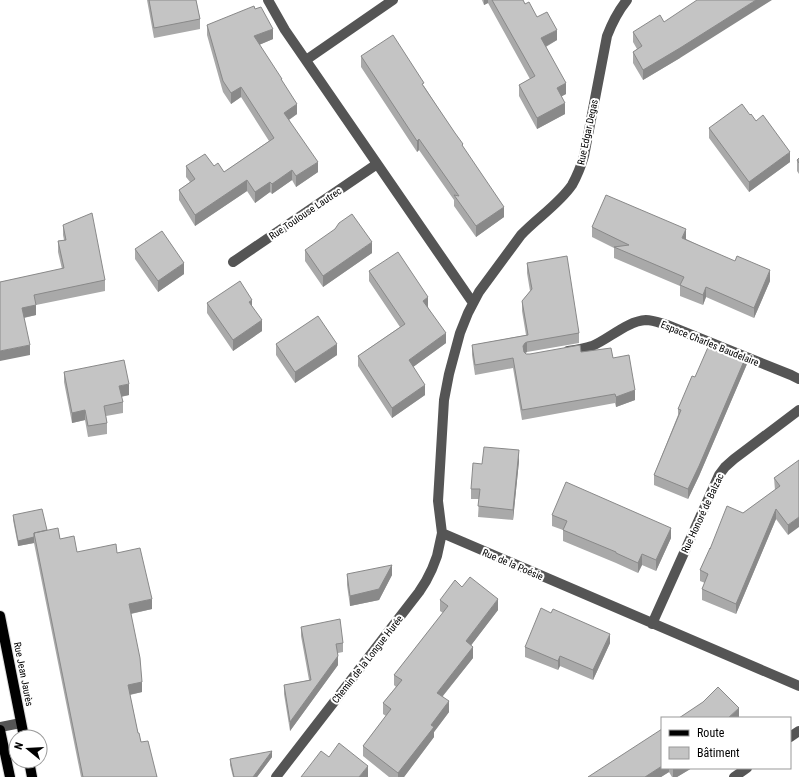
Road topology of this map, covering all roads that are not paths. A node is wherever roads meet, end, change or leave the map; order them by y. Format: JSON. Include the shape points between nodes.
{"nodes":[{"id":1,"x":268,"y":0,"type":"edge"},
{"id":2,"x":393,"y":0,"type":"edge"},
{"id":3,"x":627,"y":0,"type":"edge"},
{"id":4,"x":306,"y":60,"type":"junction"},
{"id":5,"x":377,"y":164,"type":"junction"},
{"id":6,"x":233,"y":262,"type":"dead end"},
{"id":7,"x":473,"y":304,"type":"junction"},
{"id":8,"x":557,"y":353,"type":"edge"},
{"id":9,"x":799,"y":379,"type":"edge"},
{"id":10,"x":799,"y":410,"type":"edge"},
{"id":11,"x":442,"y":533,"type":"junction"},
{"id":12,"x":0,"y":616,"type":"edge"},
{"id":13,"x":652,"y":624,"type":"junction"},
{"id":14,"x":799,"y":686,"type":"edge"},
{"id":15,"x":21,"y":723,"type":"junction"},
{"id":16,"x":0,"y":728,"type":"edge"},
{"id":17,"x":22,"y":729,"type":"edge"},
{"id":18,"x":745,"y":769,"type":"edge"},
{"id":19,"x":10,"y":777,"type":"edge"},
{"id":20,"x":276,"y":777,"type":"edge"},
{"id":21,"x":734,"y":777,"type":"edge"}],
"edges":[{"from":1,"to":4,"type":"street"},
{"from":2,"to":4,"type":"street"},
{"from":3,"to":7,"type":"street","name":"Rue Edgar Degas","via":[[606,36],[584,156],[577,175],[566,193],[521,235]]},
{"from":4,"to":5,"type":"street"},
{"from":5,"to":6,"type":"street","name":"Rue Toulouse Lautrec"},
{"from":5,"to":7,"type":"street"},
{"from":7,"to":11,"type":"street","via":[[460,333],[444,400],[438,501]]},
{"from":8,"to":9,"type":"street","name":"Espace Charles Baudelaire","via":[[593,346],[637,322],[656,321]]},
{"from":10,"to":13,"type":"street","name":"Rue Honoré de Balzac","via":[[734,459],[719,475]]},
{"from":11,"to":13,"type":"street","name":"Rue de la Poésie"},
{"from":11,"to":20,"type":"street","name":"Chemin de la Longue Hurée","via":[[432,569],[419,592]]},
{"from":12,"to":15,"type":"main road","name":"Rue Jean Jaurès"},
{"from":13,"to":14,"type":"street","name":"Rue de la Poésie"},
{"from":15,"to":16,"type":"street"},
{"from":15,"to":17,"type":"main road","name":"Rue Jean Jaurès"},
{"from":16,"to":19,"type":"main road"},
{"from":18,"to":21,"type":"street"}]}
